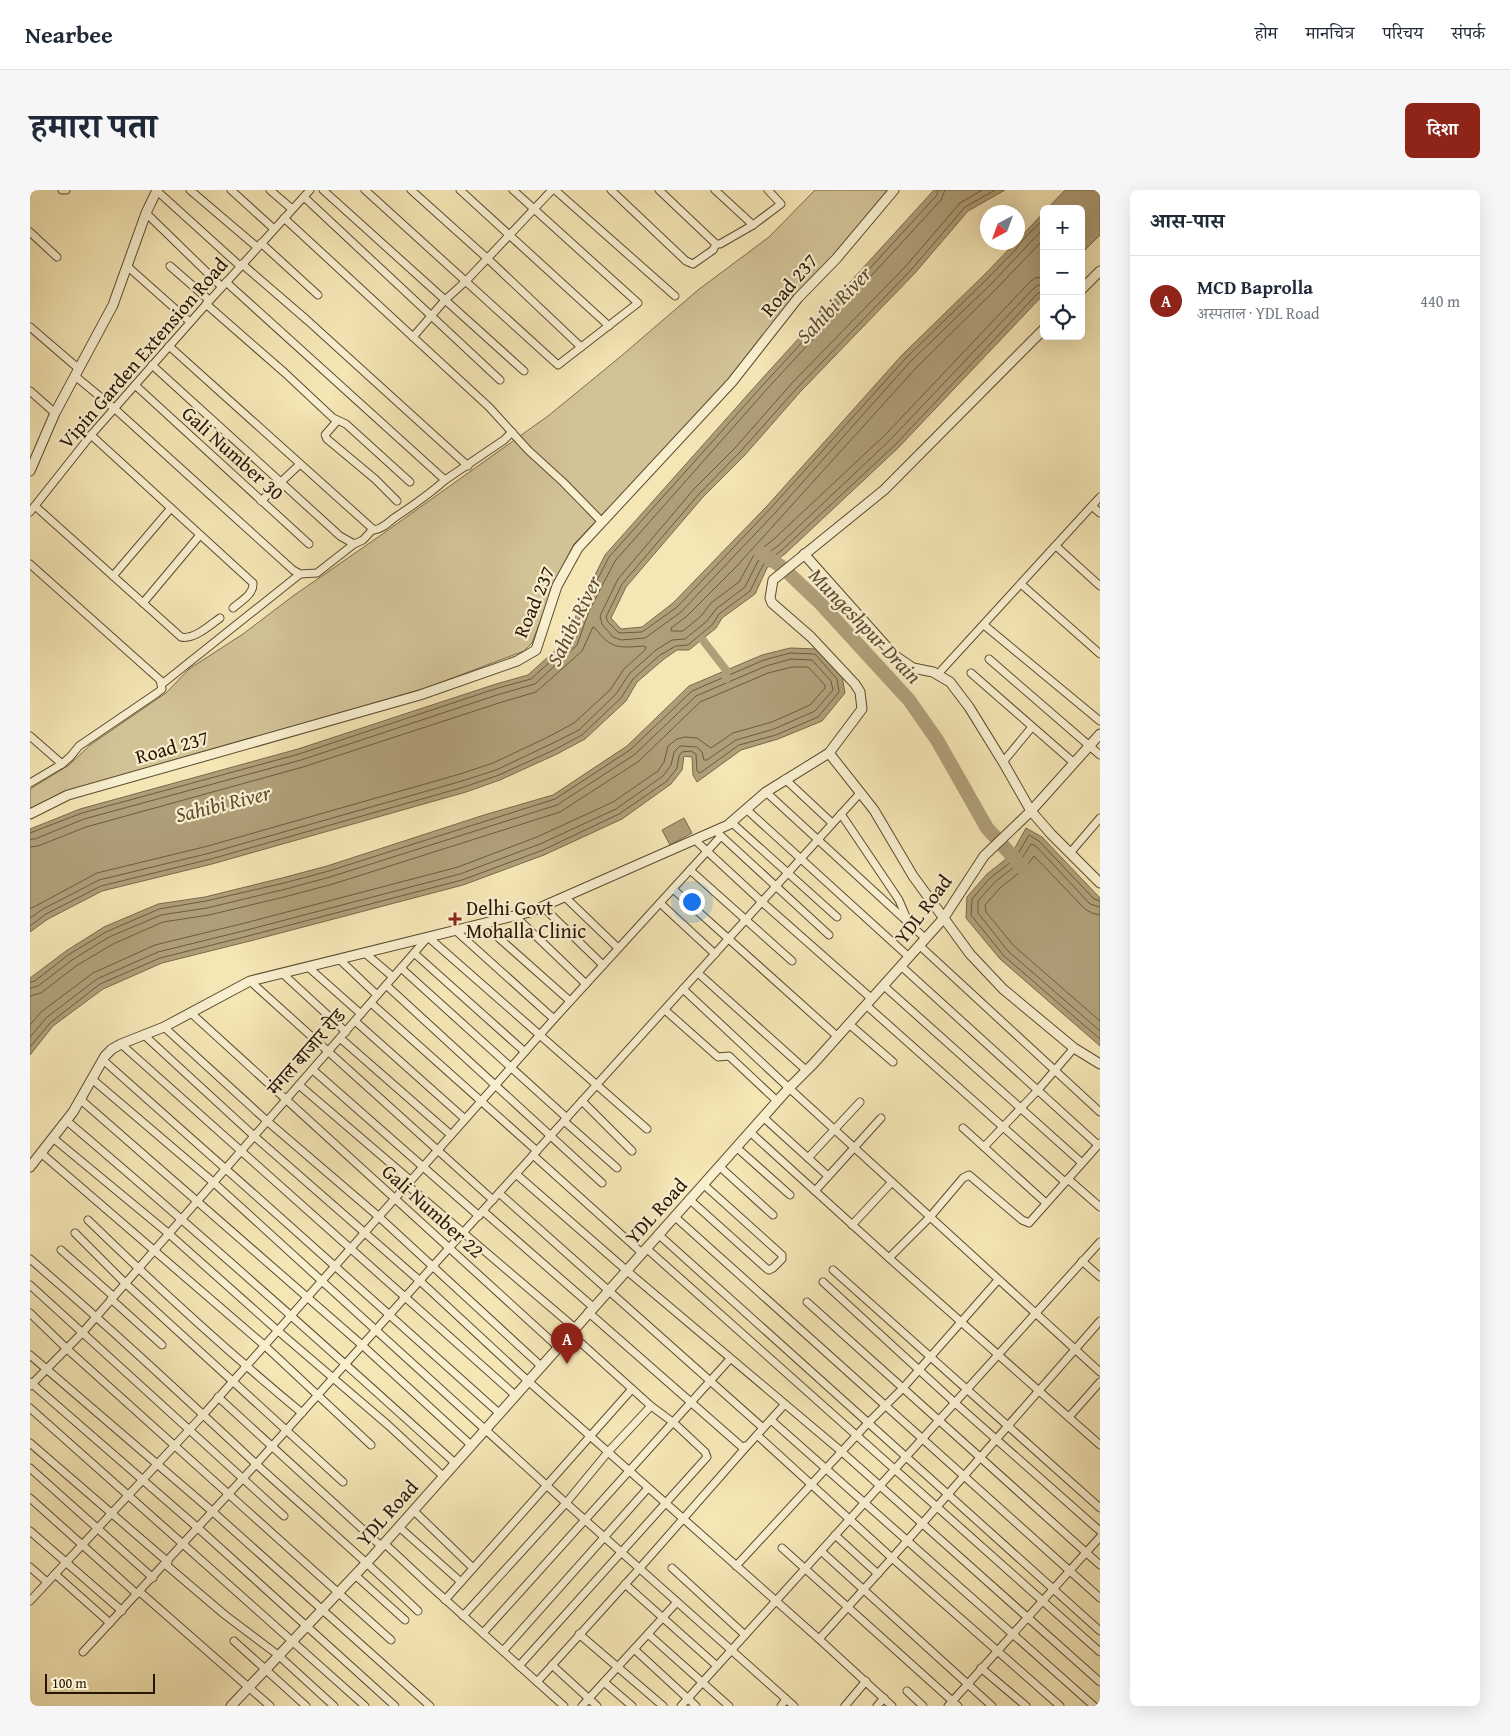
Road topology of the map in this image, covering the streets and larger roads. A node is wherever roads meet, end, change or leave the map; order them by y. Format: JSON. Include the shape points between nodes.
{"nodes":[{"id":1,"x":62,"y":190,"type":"edge"},
{"id":2,"x":66,"y":190,"type":"edge"},
{"id":3,"x":157,"y":190,"type":"edge"},
{"id":4,"x":190,"y":190,"type":"edge"},
{"id":5,"x":231,"y":190,"type":"edge"},
{"id":6,"x":270,"y":190,"type":"edge"},
{"id":7,"x":323,"y":190,"type":"edge"},
{"id":8,"x":365,"y":190,"type":"edge"},
{"id":9,"x":410,"y":190,"type":"edge"},
{"id":10,"x":460,"y":190,"type":"edge"},
{"id":11,"x":513,"y":190,"type":"edge"},
{"id":12,"x":552,"y":190,"type":"edge"},
{"id":13,"x":555,"y":190,"type":"edge"},
{"id":14,"x":611,"y":190,"type":"edge"},
{"id":15,"x":659,"y":190,"type":"edge"},
{"id":16,"x":715,"y":190,"type":"edge"},
{"id":17,"x":768,"y":190,"type":"edge"},
{"id":18,"x":894,"y":190,"type":"edge"},
{"id":19,"x":307,"y":192,"type":"edge"},
{"id":20,"x":292,"y":209,"type":"junction"},
{"id":21,"x":534,"y":209,"type":"junction"},
{"id":22,"x":146,"y":212,"type":"junction"},
{"id":23,"x":284,"y":218,"type":"junction"},
{"id":24,"x":753,"y":225,"type":"junction"},
{"id":25,"x":274,"y":229,"type":"junction"},
{"id":26,"x":30,"y":232,"type":"edge"},
{"id":27,"x":510,"y":235,"type":"junction"},
{"id":28,"x":716,"y":244,"type":"junction"},
{"id":29,"x":259,"y":245,"type":"junction"},
{"id":30,"x":57,"y":257,"type":"dead end"},
{"id":31,"x":488,"y":259,"type":"junction"},
{"id":32,"x":241,"y":265,"type":"junction"},
{"id":33,"x":127,"y":266,"type":"junction"},
{"id":34,"x":170,"y":266,"type":"dead end"},
{"id":35,"x":1100,"y":270,"type":"edge"},
{"id":36,"x":466,"y":281,"type":"junction"},
{"id":37,"x":224,"y":285,"type":"junction"},
{"id":38,"x":1085,"y":286,"type":"edge"},
{"id":39,"x":318,"y":295,"type":"dead end"},
{"id":40,"x":675,"y":296,"type":"dead end"},
{"id":41,"x":445,"y":300,"type":"junction"},
{"id":42,"x":208,"y":302,"type":"junction"},
{"id":43,"x":431,"y":316,"type":"junction"},
{"id":44,"x":190,"y":322,"type":"junction"},
{"id":45,"x":609,"y":326,"type":"junction"},
{"id":46,"x":30,"y":327,"type":"edge"},
{"id":47,"x":1040,"y":333,"type":"edge"},
{"id":48,"x":413,"y":337,"type":"junction"},
{"id":49,"x":169,"y":346,"type":"junction"},
{"id":50,"x":581,"y":347,"type":"junction"},
{"id":51,"x":152,"y":366,"type":"junction"},
{"id":52,"x":77,"y":372,"type":"junction"},
{"id":53,"x":524,"y":372,"type":"dead end"},
{"id":54,"x":500,"y":380,"type":"dead end"},
{"id":55,"x":135,"y":385,"type":"junction"},
{"id":56,"x":30,"y":391,"type":"edge"},
{"id":57,"x":115,"y":409,"type":"junction"},
{"id":58,"x":55,"y":413,"type":"junction"},
{"id":59,"x":337,"y":421,"type":"junction"},
{"id":60,"x":512,"y":432,"type":"junction"},
{"id":61,"x":92,"y":435,"type":"junction"},
{"id":62,"x":300,"y":464,"type":"junction"},
{"id":63,"x":468,"y":466,"type":"junction"},
{"id":64,"x":30,"y":471,"type":"edge"},
{"id":65,"x":445,"y":480,"type":"junction"},
{"id":66,"x":280,"y":482,"type":"junction"},
{"id":67,"x":410,"y":482,"type":"dead end"},
{"id":68,"x":1100,"y":497,"type":"edge"},
{"id":69,"x":261,"y":501,"type":"junction"},
{"id":70,"x":398,"y":501,"type":"dead end"},
{"id":71,"x":1092,"y":506,"type":"junction"},
{"id":72,"x":171,"y":508,"type":"junction"},
{"id":73,"x":32,"y":509,"type":"edge"},
{"id":74,"x":1100,"y":513,"type":"edge"},
{"id":75,"x":602,"y":522,"type":"junction"},
{"id":76,"x":373,"y":529,"type":"junction"},
{"id":77,"x":200,"y":535,"type":"junction"},
{"id":78,"x":308,"y":544,"type":"dead end"},
{"id":79,"x":354,"y":544,"type":"junction"},
{"id":80,"x":1056,"y":546,"type":"junction"},
{"id":81,"x":804,"y":554,"type":"junction"},
{"id":82,"x":30,"y":564,"type":"edge"},
{"id":83,"x":300,"y":574,"type":"junction"},
{"id":84,"x":113,"y":576,"type":"junction"},
{"id":85,"x":1021,"y":584,"type":"junction"},
{"id":86,"x":1100,"y":586,"type":"edge"},
{"id":87,"x":142,"y":603,"type":"junction"},
{"id":88,"x":233,"y":608,"type":"dead end"},
{"id":89,"x":220,"y":618,"type":"dead end"},
{"id":90,"x":984,"y":624,"type":"junction"},
{"id":91,"x":1100,"y":654,"type":"edge"},
{"id":92,"x":989,"y":659,"type":"dead end"},
{"id":93,"x":971,"y":673,"type":"dead end"},
{"id":94,"x":938,"y":674,"type":"junction"},
{"id":95,"x":162,"y":684,"type":"junction"},
{"id":96,"x":1100,"y":721,"type":"edge"},
{"id":97,"x":1032,"y":727,"type":"junction"},
{"id":98,"x":1100,"y":734,"type":"edge"},
{"id":99,"x":30,"y":736,"type":"edge"},
{"id":100,"x":1089,"y":746,"type":"junction"},
{"id":101,"x":829,"y":753,"type":"junction"},
{"id":102,"x":1100,"y":755,"type":"edge"},
{"id":103,"x":1003,"y":762,"type":"junction"},
{"id":104,"x":1074,"y":763,"type":"junction"},
{"id":105,"x":62,"y":764,"type":"junction"},
{"id":106,"x":785,"y":779,"type":"junction"},
{"id":107,"x":30,"y":783,"type":"edge"},
{"id":108,"x":766,"y":792,"type":"junction"},
{"id":109,"x":861,"y":792,"type":"junction"},
{"id":110,"x":746,"y":809,"type":"junction"},
{"id":111,"x":1031,"y":811,"type":"junction"},
{"id":112,"x":30,"y":814,"type":"edge"},
{"id":113,"x":841,"y":814,"type":"junction"},
{"id":114,"x":1100,"y":818,"type":"edge"},
{"id":115,"x":731,"y":822,"type":"junction"},
{"id":116,"x":832,"y":823,"type":"junction"},
{"id":117,"x":718,"y":834,"type":"junction"},
{"id":118,"x":818,"y":839,"type":"junction"},
{"id":119,"x":695,"y":840,"type":"junction"},
{"id":120,"x":708,"y":851,"type":"junction"},
{"id":121,"x":1070,"y":853,"type":"junction"},
{"id":122,"x":801,"y":859,"type":"junction"},
{"id":123,"x":690,"y":870,"type":"junction"},
{"id":124,"x":788,"y":873,"type":"junction"},
{"id":125,"x":1100,"y":883,"type":"edge"},
{"id":126,"x":776,"y":886,"type":"junction"},
{"id":127,"x":673,"y":889,"type":"junction"},
{"id":128,"x":565,"y":897,"type":"junction"},
{"id":129,"x":762,"y":902,"type":"junction"},
{"id":130,"x":660,"y":903,"type":"junction"},
{"id":131,"x":543,"y":907,"type":"junction"},
{"id":132,"x":515,"y":916,"type":"junction"},
{"id":133,"x":837,"y":918,"type":"dead end"},
{"id":134,"x":943,"y":919,"type":"junction"},
{"id":135,"x":745,"y":920,"type":"junction"},
{"id":136,"x":908,"y":922,"type":"junction"},
{"id":137,"x":483,"y":924,"type":"junction"},
{"id":138,"x":455,"y":930,"type":"junction"},
{"id":139,"x":829,"y":935,"type":"dead end"},
{"id":140,"x":428,"y":937,"type":"junction"},
{"id":141,"x":729,"y":938,"type":"junction"},
{"id":142,"x":922,"y":942,"type":"junction"},
{"id":143,"x":618,"y":948,"type":"junction"},
{"id":144,"x":364,"y":953,"type":"junction"},
{"id":145,"x":414,"y":953,"type":"junction"},
{"id":146,"x":715,"y":954,"type":"junction"},
{"id":147,"x":909,"y":957,"type":"junction"},
{"id":148,"x":339,"y":959,"type":"junction"},
{"id":149,"x":792,"y":961,"type":"dead end"},
{"id":150,"x":603,"y":965,"type":"junction"},
{"id":151,"x":901,"y":966,"type":"junction"},
{"id":152,"x":308,"y":967,"type":"junction"},
{"id":153,"x":401,"y":968,"type":"junction"},
{"id":154,"x":282,"y":973,"type":"junction"},
{"id":155,"x":698,"y":973,"type":"junction"},
{"id":156,"x":393,"y":977,"type":"junction"},
{"id":157,"x":250,"y":981,"type":"junction"},
{"id":158,"x":586,"y":984,"type":"junction"},
{"id":159,"x":386,"y":985,"type":"junction"},
{"id":160,"x":884,"y":986,"type":"junction"},
{"id":161,"x":683,"y":989,"type":"junction"},
{"id":162,"x":378,"y":995,"type":"junction"},
{"id":163,"x":570,"y":1001,"type":"junction"},
{"id":164,"x":371,"y":1002,"type":"junction"},
{"id":165,"x":869,"y":1002,"type":"junction"},
{"id":166,"x":665,"y":1010,"type":"junction"},
{"id":167,"x":191,"y":1013,"type":"junction"},
{"id":168,"x":362,"y":1014,"type":"junction"},
{"id":169,"x":554,"y":1019,"type":"junction"},
{"id":170,"x":355,"y":1021,"type":"junction"},
{"id":171,"x":849,"y":1024,"type":"junction"},
{"id":172,"x":164,"y":1027,"type":"junction"},
{"id":173,"x":144,"y":1035,"type":"junction"},
{"id":174,"x":343,"y":1035,"type":"junction"},
{"id":175,"x":540,"y":1035,"type":"junction"},
{"id":176,"x":838,"y":1037,"type":"junction"},
{"id":177,"x":122,"y":1044,"type":"junction"},
{"id":178,"x":1074,"y":1048,"type":"junction"},
{"id":179,"x":328,"y":1052,"type":"junction"},
{"id":180,"x":525,"y":1052,"type":"junction"},
{"id":181,"x":103,"y":1060,"type":"junction"},
{"id":182,"x":893,"y":1062,"type":"dead end"},
{"id":183,"x":1100,"y":1064,"type":"edge"},
{"id":184,"x":511,"y":1067,"type":"junction"},
{"id":185,"x":313,"y":1070,"type":"junction"},
{"id":186,"x":807,"y":1070,"type":"junction"},
{"id":187,"x":1054,"y":1070,"type":"junction"},
{"id":188,"x":92,"y":1079,"type":"junction"},
{"id":189,"x":299,"y":1085,"type":"junction"},
{"id":190,"x":495,"y":1085,"type":"junction"},
{"id":191,"x":596,"y":1085,"type":"junction"},
{"id":192,"x":788,"y":1088,"type":"junction"},
{"id":193,"x":1037,"y":1091,"type":"junction"},
{"id":194,"x":81,"y":1100,"type":"junction"},
{"id":195,"x":285,"y":1100,"type":"junction"},
{"id":196,"x":582,"y":1101,"type":"junction"},
{"id":197,"x":777,"y":1101,"type":"junction"},
{"id":198,"x":480,"y":1102,"type":"junction"},
{"id":199,"x":860,"y":1102,"type":"dead end"},
{"id":200,"x":1021,"y":1108,"type":"junction"},
{"id":201,"x":1100,"y":1112,"type":"edge"},
{"id":202,"x":763,"y":1117,"type":"junction"},
{"id":203,"x":465,"y":1118,"type":"junction"},
{"id":204,"x":881,"y":1118,"type":"dead end"},
{"id":205,"x":565,"y":1119,"type":"junction"},
{"id":206,"x":67,"y":1121,"type":"junction"},
{"id":207,"x":267,"y":1121,"type":"junction"},
{"id":208,"x":1003,"y":1127,"type":"junction"},
{"id":209,"x":963,"y":1128,"type":"dead end"},
{"id":210,"x":834,"y":1129,"type":"junction"},
{"id":211,"x":647,"y":1130,"type":"dead end"},
{"id":212,"x":750,"y":1132,"type":"junction"},
{"id":213,"x":451,"y":1135,"type":"junction"},
{"id":214,"x":254,"y":1136,"type":"junction"},
{"id":215,"x":551,"y":1136,"type":"junction"},
{"id":216,"x":53,"y":1138,"type":"junction"},
{"id":217,"x":1099,"y":1144,"type":"edge"},
{"id":218,"x":736,"y":1147,"type":"junction"},
{"id":219,"x":854,"y":1147,"type":"junction"},
{"id":220,"x":984,"y":1147,"type":"junction"},
{"id":221,"x":438,"y":1149,"type":"junction"},
{"id":222,"x":241,"y":1151,"type":"junction"},
{"id":223,"x":632,"y":1151,"type":"dead end"},
{"id":224,"x":41,"y":1153,"type":"junction"},
{"id":225,"x":535,"y":1153,"type":"junction"},
{"id":226,"x":808,"y":1158,"type":"junction"},
{"id":227,"x":1082,"y":1163,"type":"junction"},
{"id":228,"x":423,"y":1166,"type":"junction"},
{"id":229,"x":719,"y":1166,"type":"junction"},
{"id":230,"x":30,"y":1168,"type":"edge"},
{"id":231,"x":617,"y":1168,"type":"dead end"},
{"id":232,"x":225,"y":1169,"type":"junction"},
{"id":233,"x":516,"y":1174,"type":"junction"},
{"id":234,"x":828,"y":1176,"type":"junction"},
{"id":235,"x":1066,"y":1180,"type":"junction"},
{"id":236,"x":213,"y":1182,"type":"junction"},
{"id":237,"x":408,"y":1182,"type":"junction"},
{"id":238,"x":892,"y":1182,"type":"junction"},
{"id":239,"x":602,"y":1183,"type":"dead end"},
{"id":240,"x":703,"y":1184,"type":"junction"},
{"id":241,"x":815,"y":1191,"type":"junction"},
{"id":242,"x":499,"y":1192,"type":"junction"},
{"id":243,"x":790,"y":1195,"type":"dead end"},
{"id":244,"x":394,"y":1198,"type":"junction"},
{"id":245,"x":689,"y":1199,"type":"junction"},
{"id":246,"x":493,"y":1200,"type":"junction"},
{"id":247,"x":197,"y":1201,"type":"junction"},
{"id":248,"x":1046,"y":1203,"type":"junction"},
{"id":249,"x":1100,"y":1207,"type":"edge"},
{"id":250,"x":481,"y":1213,"type":"junction"},
{"id":251,"x":772,"y":1215,"type":"dead end"},
{"id":252,"x":378,"y":1216,"type":"junction"},
{"id":253,"x":674,"y":1216,"type":"junction"},
{"id":254,"x":930,"y":1217,"type":"junction"},
{"id":255,"x":182,"y":1218,"type":"junction"},
{"id":256,"x":88,"y":1220,"type":"dead end"},
{"id":257,"x":852,"y":1225,"type":"junction"},
{"id":258,"x":364,"y":1232,"type":"junction"},
{"id":259,"x":168,"y":1233,"type":"junction"},
{"id":260,"x":463,"y":1233,"type":"junction"},
{"id":261,"x":75,"y":1234,"type":"dead end"},
{"id":262,"x":658,"y":1234,"type":"junction"},
{"id":263,"x":1100,"y":1242,"type":"edge"},
{"id":264,"x":351,"y":1247,"type":"junction"},
{"id":265,"x":450,"y":1248,"type":"junction"},
{"id":266,"x":61,"y":1250,"type":"dead end"},
{"id":267,"x":154,"y":1250,"type":"junction"},
{"id":268,"x":644,"y":1250,"type":"junction"},
{"id":269,"x":888,"y":1258,"type":"junction"},
{"id":270,"x":30,"y":1259,"type":"edge"},
{"id":271,"x":1082,"y":1262,"type":"junction"},
{"id":272,"x":334,"y":1265,"type":"junction"},
{"id":273,"x":432,"y":1267,"type":"junction"},
{"id":274,"x":137,"y":1268,"type":"junction"},
{"id":275,"x":626,"y":1270,"type":"junction"},
{"id":276,"x":833,"y":1270,"type":"dead end"},
{"id":277,"x":1100,"y":1277,"type":"edge"},
{"id":278,"x":321,"y":1280,"type":"junction"},
{"id":279,"x":998,"y":1280,"type":"junction"},
{"id":280,"x":420,"y":1281,"type":"junction"},
{"id":281,"x":823,"y":1282,"type":"dead end"},
{"id":282,"x":125,"y":1283,"type":"junction"},
{"id":283,"x":30,"y":1285,"type":"edge"},
{"id":284,"x":608,"y":1290,"type":"junction"},
{"id":285,"x":307,"y":1296,"type":"junction"},
{"id":286,"x":406,"y":1296,"type":"junction"},
{"id":287,"x":112,"y":1298,"type":"junction"},
{"id":288,"x":807,"y":1302,"type":"dead end"},
{"id":289,"x":591,"y":1310,"type":"junction"},
{"id":290,"x":30,"y":1313,"type":"edge"},
{"id":291,"x":291,"y":1314,"type":"junction"},
{"id":292,"x":1035,"y":1314,"type":"junction"},
{"id":293,"x":389,"y":1315,"type":"junction"},
{"id":294,"x":96,"y":1316,"type":"junction"},
{"id":295,"x":1100,"y":1321,"type":"edge"},
{"id":296,"x":962,"y":1322,"type":"junction"},
{"id":297,"x":277,"y":1330,"type":"junction"},
{"id":298,"x":572,"y":1330,"type":"junction"},
{"id":299,"x":375,"y":1331,"type":"junction"},
{"id":300,"x":83,"y":1332,"type":"junction"},
{"id":301,"x":162,"y":1345,"type":"dead end"},
{"id":302,"x":264,"y":1345,"type":"junction"},
{"id":303,"x":362,"y":1345,"type":"junction"},
{"id":304,"x":558,"y":1347,"type":"junction"},
{"id":305,"x":66,"y":1348,"type":"junction"},
{"id":306,"x":1075,"y":1350,"type":"junction"},
{"id":307,"x":999,"y":1354,"type":"junction"},
{"id":308,"x":30,"y":1355,"type":"edge"},
{"id":309,"x":931,"y":1358,"type":"junction"},
{"id":310,"x":730,"y":1359,"type":"junction"},
{"id":311,"x":346,"y":1364,"type":"junction"},
{"id":312,"x":245,"y":1366,"type":"junction"},
{"id":313,"x":541,"y":1366,"type":"junction"},
{"id":314,"x":46,"y":1370,"type":"junction"},
{"id":315,"x":919,"y":1370,"type":"junction"},
{"id":316,"x":1100,"y":1372,"type":"edge"},
{"id":317,"x":333,"y":1378,"type":"junction"},
{"id":318,"x":528,"y":1381,"type":"junction"},
{"id":319,"x":710,"y":1381,"type":"junction"},
{"id":320,"x":232,"y":1382,"type":"junction"},
{"id":321,"x":1100,"y":1382,"type":"edge"},
{"id":322,"x":31,"y":1384,"type":"edge"},
{"id":323,"x":903,"y":1388,"type":"junction"},
{"id":324,"x":632,"y":1389,"type":"junction"},
{"id":325,"x":966,"y":1389,"type":"junction"},
{"id":326,"x":1039,"y":1390,"type":"junction"},
{"id":327,"x":318,"y":1395,"type":"junction"},
{"id":328,"x":515,"y":1395,"type":"junction"},
{"id":329,"x":218,"y":1397,"type":"junction"},
{"id":330,"x":691,"y":1402,"type":"junction"},
{"id":331,"x":954,"y":1402,"type":"junction"},
{"id":332,"x":784,"y":1405,"type":"junction"},
{"id":333,"x":651,"y":1406,"type":"junction"},
{"id":334,"x":886,"y":1407,"type":"junction"},
{"id":335,"x":30,"y":1408,"type":"edge"},
{"id":336,"x":302,"y":1413,"type":"junction"},
{"id":337,"x":499,"y":1413,"type":"junction"},
{"id":338,"x":203,"y":1414,"type":"junction"},
{"id":339,"x":1069,"y":1417,"type":"junction"},
{"id":340,"x":771,"y":1420,"type":"junction"},
{"id":341,"x":938,"y":1420,"type":"junction"},
{"id":342,"x":674,"y":1423,"type":"junction"},
{"id":343,"x":868,"y":1423,"type":"junction"},
{"id":344,"x":1008,"y":1426,"type":"junction"},
{"id":345,"x":486,"y":1428,"type":"junction"},
{"id":346,"x":763,"y":1428,"type":"junction"},
{"id":347,"x":189,"y":1430,"type":"junction"},
{"id":348,"x":286,"y":1431,"type":"junction"},
{"id":349,"x":757,"y":1435,"type":"junction"},
{"id":350,"x":857,"y":1435,"type":"junction"},
{"id":351,"x":591,"y":1437,"type":"junction"},
{"id":352,"x":922,"y":1438,"type":"junction"},
{"id":353,"x":996,"y":1439,"type":"junction"},
{"id":354,"x":30,"y":1443,"type":"edge"},
{"id":355,"x":372,"y":1445,"type":"dead end"},
{"id":356,"x":471,"y":1445,"type":"junction"},
{"id":357,"x":175,"y":1446,"type":"junction"},
{"id":358,"x":273,"y":1446,"type":"junction"},
{"id":359,"x":746,"y":1446,"type":"junction"},
{"id":360,"x":1100,"y":1446,"type":"edge"},
{"id":361,"x":608,"y":1452,"type":"junction"},
{"id":362,"x":842,"y":1452,"type":"junction"},
{"id":363,"x":905,"y":1457,"type":"junction"},
{"id":364,"x":980,"y":1457,"type":"junction"},
{"id":365,"x":455,"y":1463,"type":"junction"},
{"id":366,"x":257,"y":1464,"type":"junction"},
{"id":367,"x":157,"y":1465,"type":"junction"},
{"id":368,"x":30,"y":1468,"type":"edge"},
{"id":369,"x":827,"y":1468,"type":"junction"},
{"id":370,"x":895,"y":1468,"type":"junction"},
{"id":371,"x":628,"y":1470,"type":"junction"},
{"id":372,"x":443,"y":1476,"type":"junction"},
{"id":373,"x":964,"y":1476,"type":"junction"},
{"id":374,"x":243,"y":1479,"type":"junction"},
{"id":375,"x":143,"y":1481,"type":"junction"},
{"id":376,"x":343,"y":1482,"type":"dead end"},
{"id":377,"x":812,"y":1484,"type":"junction"},
{"id":378,"x":546,"y":1485,"type":"junction"},
{"id":379,"x":879,"y":1486,"type":"junction"},
{"id":380,"x":648,"y":1488,"type":"junction"},
{"id":381,"x":947,"y":1494,"type":"junction"},
{"id":382,"x":228,"y":1495,"type":"junction"},
{"id":383,"x":129,"y":1496,"type":"junction"},
{"id":384,"x":30,"y":1498,"type":"edge"},
{"id":385,"x":865,"y":1502,"type":"junction"},
{"id":386,"x":566,"y":1503,"type":"junction"},
{"id":387,"x":666,"y":1504,"type":"junction"},
{"id":388,"x":937,"y":1506,"type":"junction"},
{"id":389,"x":1100,"y":1508,"type":"edge"},
{"id":390,"x":413,"y":1510,"type":"junction"},
{"id":391,"x":213,"y":1512,"type":"junction"},
{"id":392,"x":113,"y":1513,"type":"junction"},
{"id":393,"x":284,"y":1516,"type":"dead end"},
{"id":394,"x":683,"y":1519,"type":"junction"},
{"id":395,"x":850,"y":1519,"type":"junction"},
{"id":396,"x":584,"y":1520,"type":"junction"},
{"id":397,"x":922,"y":1523,"type":"junction"},
{"id":398,"x":399,"y":1526,"type":"junction"},
{"id":399,"x":98,"y":1528,"type":"junction"},
{"id":400,"x":198,"y":1528,"type":"junction"},
{"id":401,"x":30,"y":1531,"type":"edge"},
{"id":402,"x":1100,"y":1531,"type":"edge"},
{"id":403,"x":835,"y":1536,"type":"junction"},
{"id":404,"x":604,"y":1537,"type":"junction"},
{"id":405,"x":1100,"y":1537,"type":"edge"},
{"id":406,"x":907,"y":1540,"type":"junction"},
{"id":407,"x":184,"y":1544,"type":"junction"},
{"id":408,"x":383,"y":1544,"type":"junction"},
{"id":409,"x":82,"y":1545,"type":"junction"},
{"id":410,"x":782,"y":1548,"type":"dead end"},
{"id":411,"x":821,"y":1551,"type":"junction"},
{"id":412,"x":621,"y":1552,"type":"junction"},
{"id":413,"x":1086,"y":1552,"type":"junction"},
{"id":414,"x":892,"y":1558,"type":"junction"},
{"id":415,"x":66,"y":1562,"type":"junction"},
{"id":416,"x":367,"y":1562,"type":"junction"},
{"id":417,"x":166,"y":1563,"type":"junction"},
{"id":418,"x":1100,"y":1565,"type":"edge"},
{"id":419,"x":736,"y":1566,"type":"junction"},
{"id":420,"x":30,"y":1567,"type":"edge"},
{"id":421,"x":473,"y":1568,"type":"junction"},
{"id":422,"x":639,"y":1568,"type":"junction"},
{"id":423,"x":672,"y":1568,"type":"dead end"},
{"id":424,"x":805,"y":1568,"type":"junction"},
{"id":425,"x":1070,"y":1571,"type":"junction"},
{"id":426,"x":55,"y":1574,"type":"junction"},
{"id":427,"x":878,"y":1574,"type":"junction"},
{"id":428,"x":355,"y":1575,"type":"junction"},
{"id":429,"x":153,"y":1578,"type":"junction"},
{"id":430,"x":47,"y":1582,"type":"junction"},
{"id":431,"x":461,"y":1582,"type":"junction"},
{"id":432,"x":625,"y":1584,"type":"junction"},
{"id":433,"x":1054,"y":1589,"type":"junction"},
{"id":434,"x":863,"y":1590,"type":"junction"},
{"id":435,"x":339,"y":1591,"type":"junction"},
{"id":436,"x":138,"y":1593,"type":"junction"},
{"id":437,"x":1100,"y":1598,"type":"edge"},
{"id":438,"x":445,"y":1600,"type":"junction"},
{"id":439,"x":776,"y":1600,"type":"junction"},
{"id":440,"x":30,"y":1601,"type":"edge"},
{"id":441,"x":1043,"y":1601,"type":"junction"},
{"id":442,"x":677,"y":1602,"type":"junction"},
{"id":443,"x":847,"y":1607,"type":"junction"},
{"id":444,"x":322,"y":1609,"type":"junction"},
{"id":445,"x":122,"y":1611,"type":"junction"},
{"id":446,"x":418,"y":1611,"type":"dead end"},
{"id":447,"x":463,"y":1616,"type":"junction"},
{"id":448,"x":663,"y":1618,"type":"junction"},
{"id":449,"x":1028,"y":1618,"type":"junction"},
{"id":450,"x":405,"y":1620,"type":"dead end"},
{"id":451,"x":110,"y":1624,"type":"junction"},
{"id":452,"x":306,"y":1625,"type":"junction"},
{"id":453,"x":1100,"y":1631,"type":"edge"},
{"id":454,"x":482,"y":1633,"type":"junction"},
{"id":455,"x":580,"y":1634,"type":"junction"},
{"id":456,"x":648,"y":1634,"type":"junction"},
{"id":457,"x":1013,"y":1634,"type":"junction"},
{"id":458,"x":745,"y":1635,"type":"junction"},
{"id":459,"x":819,"y":1638,"type":"junction"},
{"id":460,"x":391,"y":1640,"type":"dead end"},
{"id":461,"x":234,"y":1641,"type":"dead end"},
{"id":462,"x":291,"y":1641,"type":"junction"},
{"id":463,"x":634,"y":1650,"type":"junction"},
{"id":464,"x":731,"y":1650,"type":"junction"},
{"id":465,"x":998,"y":1650,"type":"junction"},
{"id":466,"x":503,"y":1651,"type":"junction"},
{"id":467,"x":83,"y":1652,"type":"dead end"},
{"id":468,"x":1100,"y":1652,"type":"edge"},
{"id":469,"x":278,"y":1655,"type":"junction"},
{"id":470,"x":552,"y":1665,"type":"junction"},
{"id":471,"x":520,"y":1666,"type":"junction"},
{"id":472,"x":717,"y":1666,"type":"junction"},
{"id":473,"x":618,"y":1667,"type":"junction"},
{"id":474,"x":266,"y":1668,"type":"junction"},
{"id":475,"x":981,"y":1668,"type":"junction"},
{"id":476,"x":537,"y":1682,"type":"junction"},
{"id":477,"x":604,"y":1682,"type":"junction"},
{"id":478,"x":703,"y":1682,"type":"junction"},
{"id":479,"x":866,"y":1682,"type":"junction"},
{"id":480,"x":1100,"y":1682,"type":"edge"},
{"id":481,"x":967,"y":1685,"type":"junction"},
{"id":482,"x":248,"y":1686,"type":"junction"},
{"id":483,"x":907,"y":1691,"type":"dead end"},
{"id":484,"x":884,"y":1698,"type":"junction"},
{"id":485,"x":589,"y":1699,"type":"junction"},
{"id":486,"x":688,"y":1699,"type":"junction"},
{"id":487,"x":786,"y":1699,"type":"junction"},
{"id":488,"x":953,"y":1704,"type":"edge"},
{"id":489,"x":231,"y":1706,"type":"edge"},
{"id":490,"x":270,"y":1706,"type":"edge"},
{"id":491,"x":306,"y":1706,"type":"edge"},
{"id":492,"x":334,"y":1706,"type":"edge"},
{"id":493,"x":365,"y":1706,"type":"edge"},
{"id":494,"x":395,"y":1706,"type":"edge"},
{"id":495,"x":430,"y":1706,"type":"edge"},
{"id":496,"x":564,"y":1706,"type":"edge"},
{"id":497,"x":582,"y":1706,"type":"edge"},
{"id":498,"x":597,"y":1706,"type":"edge"},
{"id":499,"x":632,"y":1706,"type":"edge"},
{"id":500,"x":662,"y":1706,"type":"edge"},
{"id":501,"x":681,"y":1706,"type":"edge"},
{"id":502,"x":696,"y":1706,"type":"edge"},
{"id":503,"x":729,"y":1706,"type":"edge"},
{"id":504,"x":781,"y":1706,"type":"edge"},
{"id":505,"x":794,"y":1706,"type":"edge"},
{"id":506,"x":845,"y":1706,"type":"edge"},
{"id":507,"x":876,"y":1706,"type":"edge"},
{"id":508,"x":892,"y":1706,"type":"edge"},
{"id":509,"x":923,"y":1706,"type":"edge"},
{"id":510,"x":992,"y":1706,"type":"edge"},
{"id":511,"x":1026,"y":1706,"type":"edge"},
{"id":512,"x":1060,"y":1706,"type":"edge"},
{"id":513,"x":1094,"y":1706,"type":"edge"}],
"edges":[{"from":1,"to":2,"type":"street"},
{"from":3,"to":22,"type":"street"},
{"from":3,"to":32,"type":"street"},
{"from":4,"to":29,"type":"street"},
{"from":5,"to":25,"type":"street"},
{"from":6,"to":20,"type":"street"},
{"from":7,"to":41,"type":"street"},
{"from":8,"to":36,"type":"street"},
{"from":9,"to":31,"type":"street"},
{"from":10,"to":27,"type":"street"},
{"from":11,"to":21,"type":"street"},
{"from":12,"to":21,"type":"street"},
{"from":13,"to":40,"type":"street"},
{"from":14,"to":28,"type":"street","via":[[686,261],[693,264],[714,250]]},
{"from":15,"to":28,"type":"street"},
{"from":16,"to":24,"type":"street"},
{"from":17,"to":24,"type":"street","via":[[781,204]]},
{"from":18,"to":75,"type":"street","name":"Road 237","via":[[798,298],[732,382]]},
{"from":19,"to":20,"type":"street","name":"Vipin Garden Extension Road"},
{"from":19,"to":43,"type":"street"},
{"from":20,"to":23,"type":"street","name":"Vipin Garden Extension Road"},
{"from":21,"to":27,"type":"street"},
{"from":21,"to":45,"type":"street","via":[[638,303]]},
{"from":22,"to":33,"type":"street"},
{"from":22,"to":37,"type":"street"},
{"from":23,"to":25,"type":"street","name":"Vipin Garden Extension Road"},
{"from":23,"to":48,"type":"street"},
{"from":24,"to":28,"type":"street"},
{"from":25,"to":29,"type":"street","name":"Vipin Garden Extension Road"},
{"from":26,"to":30,"type":"street"},
{"from":27,"to":31,"type":"street"},
{"from":27,"to":45,"type":"street"},
{"from":29,"to":32,"type":"street","name":"Vipin Garden Extension Road"},
{"from":29,"to":39,"type":"street"},
{"from":31,"to":36,"type":"street"},
{"from":31,"to":50,"type":"street"},
{"from":32,"to":37,"type":"street","name":"Vipin Garden Extension Road"},
{"from":32,"to":63,"type":"street","via":[[314,326]]},
{"from":33,"to":44,"type":"street"},
{"from":33,"to":52,"type":"street","via":[[113,305]]},
{"from":34,"to":42,"type":"street"},
{"from":35,"to":38,"type":"street"},
{"from":36,"to":41,"type":"street"},
{"from":36,"to":50,"type":"street","via":[[558,365]]},
{"from":37,"to":42,"type":"street","name":"Vipin Garden Extension Road"},
{"from":37,"to":65,"type":"street"},
{"from":41,"to":43,"type":"street"},
{"from":41,"to":53,"type":"street"},
{"from":42,"to":44,"type":"street","name":"Vipin Garden Extension Road"},
{"from":42,"to":59,"type":"street"},
{"from":43,"to":48,"type":"street"},
{"from":43,"to":54,"type":"street"},
{"from":44,"to":49,"type":"street","name":"Vipin Garden Extension Road"},
{"from":45,"to":50,"type":"street"},
{"from":46,"to":52,"type":"street"},
{"from":47,"to":81,"type":"street","via":[[884,490]]},
{"from":48,"to":60,"type":"street","via":[[489,406]]},
{"from":49,"to":51,"type":"street","name":"Vipin Garden Extension Road"},
{"from":49,"to":62,"type":"street"},
{"from":51,"to":55,"type":"street","name":"Vipin Garden Extension Road"},
{"from":51,"to":66,"type":"street"},
{"from":52,"to":57,"type":"street"},
{"from":52,"to":58,"type":"street"},
{"from":55,"to":57,"type":"street","name":"Vipin Garden Extension Road"},
{"from":55,"to":69,"type":"street","name":"Gali Number 30"},
{"from":56,"to":58,"type":"street"},
{"from":57,"to":61,"type":"street","name":"Vipin Garden Extension Road"},
{"from":57,"to":83,"type":"street"},
{"from":58,"to":64,"type":"street"},
{"from":59,"to":67,"type":"street","via":[[346,424]]},
{"from":59,"to":70,"type":"street","via":[[325,435],[327,438]]},
{"from":60,"to":63,"type":"street"},
{"from":60,"to":75,"type":"street"},
{"from":61,"to":72,"type":"street"},
{"from":61,"to":73,"type":"street","name":"Vipin Garden Extension Road"},
{"from":62,"to":66,"type":"street"},
{"from":62,"to":76,"type":"street"},
{"from":63,"to":65,"type":"street"},
{"from":65,"to":76,"type":"street","via":[[408,510]]},
{"from":66,"to":69,"type":"street"},
{"from":66,"to":79,"type":"street","via":[[340,536]]},
{"from":68,"to":71,"type":"street"},
{"from":69,"to":78,"type":"street","name":"Gali Number 30"},
{"from":71,"to":74,"type":"street"},
{"from":71,"to":80,"type":"street"},
{"from":72,"to":77,"type":"street"},
{"from":72,"to":84,"type":"street"},
{"from":73,"to":84,"type":"street"},
{"from":75,"to":112,"type":"street","name":"Road 237","via":[[578,548],[558,586],[536,650],[517,661],[420,695],[68,795]]},
{"from":76,"to":79,"type":"street"},
{"from":77,"to":87,"type":"street"},
{"from":77,"to":88,"type":"street","via":[[254,583],[254,588]]},
{"from":79,"to":83,"type":"street","via":[[317,573]]},
{"from":80,"to":85,"type":"street"},
{"from":80,"to":86,"type":"street"},
{"from":81,"to":94,"type":"street","via":[[894,655],[915,669]]},
{"from":81,"to":101,"type":"street","via":[[773,580],[770,598],[811,637],[860,692],[862,709]]},
{"from":82,"to":95,"type":"street"},
{"from":83,"to":95,"type":"street"},
{"from":84,"to":87,"type":"street"},
{"from":85,"to":90,"type":"street"},
{"from":85,"to":91,"type":"street"},
{"from":87,"to":89,"type":"street","via":[[186,638]]},
{"from":90,"to":94,"type":"street"},
{"from":90,"to":96,"type":"street"},
{"from":92,"to":100,"type":"street"},
{"from":93,"to":97,"type":"street"},
{"from":94,"to":103,"type":"street","via":[[950,682],[969,707]]},
{"from":95,"to":105,"type":"street","via":[[162,689],[79,746]]},
{"from":97,"to":103,"type":"street"},
{"from":97,"to":104,"type":"street"},
{"from":98,"to":100,"type":"street","name":"YDL Road"},
{"from":99,"to":105,"type":"street"},
{"from":100,"to":102,"type":"street"},
{"from":100,"to":104,"type":"street","name":"YDL Road"},
{"from":101,"to":106,"type":"street"},
{"from":101,"to":109,"type":"street"},
{"from":103,"to":111,"type":"street"},
{"from":104,"to":111,"type":"street","name":"YDL Road"},
{"from":105,"to":107,"type":"street"},
{"from":106,"to":108,"type":"street"},
{"from":106,"to":116,"type":"street"},
{"from":108,"to":110,"type":"street"},
{"from":108,"to":118,"type":"street"},
{"from":109,"to":113,"type":"street"},
{"from":109,"to":134,"type":"street"},
{"from":110,"to":115,"type":"street"},
{"from":110,"to":122,"type":"street"},
{"from":111,"to":121,"type":"street"},
{"from":111,"to":134,"type":"street","name":"YDL Road","via":[[980,860]]},
{"from":113,"to":116,"type":"street"},
{"from":113,"to":136,"type":"street","via":[[899,900]]},
{"from":114,"to":121,"type":"street"},
{"from":115,"to":117,"type":"street"},
{"from":115,"to":124,"type":"street"},
{"from":116,"to":118,"type":"street"},
{"from":117,"to":119,"type":"street"},
{"from":117,"to":120,"type":"street"},
{"from":117,"to":126,"type":"street"},
{"from":118,"to":122,"type":"street"},
{"from":118,"to":136,"type":"street"},
{"from":119,"to":120,"type":"street"},
{"from":119,"to":128,"type":"street"},
{"from":120,"to":123,"type":"street"},
{"from":120,"to":129,"type":"street"},
{"from":121,"to":125,"type":"street"},
{"from":122,"to":124,"type":"street"},
{"from":122,"to":147,"type":"street"},
{"from":123,"to":127,"type":"street"},
{"from":123,"to":135,"type":"street"},
{"from":124,"to":126,"type":"street"},
{"from":124,"to":133,"type":"street"},
{"from":126,"to":129,"type":"street"},
{"from":126,"to":139,"type":"street"},
{"from":127,"to":130,"type":"street"},
{"from":127,"to":141,"type":"street"},
{"from":128,"to":131,"type":"street"},
{"from":128,"to":143,"type":"street"},
{"from":129,"to":135,"type":"street"},
{"from":129,"to":165,"type":"street"},
{"from":130,"to":143,"type":"street"},
{"from":130,"to":146,"type":"street"},
{"from":131,"to":132,"type":"street"},
{"from":131,"to":150,"type":"street"},
{"from":132,"to":137,"type":"street"},
{"from":132,"to":158,"type":"street"},
{"from":134,"to":142,"type":"street","name":"YDL Road"},
{"from":134,"to":178,"type":"street","via":[[998,984]]},
{"from":135,"to":141,"type":"street"},
{"from":135,"to":149,"type":"street"},
{"from":136,"to":142,"type":"street"},
{"from":137,"to":138,"type":"street"},
{"from":137,"to":163,"type":"street"},
{"from":138,"to":140,"type":"street"},
{"from":138,"to":169,"type":"street"},
{"from":140,"to":144,"type":"street"},
{"from":140,"to":145,"type":"street","name":"मंगल बाजार रोड"},
{"from":140,"to":175,"type":"street"},
{"from":141,"to":146,"type":"street"},
{"from":141,"to":176,"type":"street"},
{"from":142,"to":147,"type":"street","name":"YDL Road"},
{"from":142,"to":187,"type":"street"},
{"from":143,"to":150,"type":"street"},
{"from":144,"to":148,"type":"street"},
{"from":144,"to":156,"type":"street"},
{"from":145,"to":153,"type":"street","name":"मंगल बाजार रोड"},
{"from":145,"to":180,"type":"street"},
{"from":146,"to":155,"type":"street"},
{"from":147,"to":151,"type":"street","name":"YDL Road"},
{"from":148,"to":152,"type":"street"},
{"from":148,"to":162,"type":"street"},
{"from":150,"to":158,"type":"street"},
{"from":151,"to":160,"type":"street","name":"YDL Road"},
{"from":151,"to":193,"type":"street"},
{"from":152,"to":154,"type":"street"},
{"from":152,"to":168,"type":"street"},
{"from":153,"to":156,"type":"street","name":"मंगल बाजार रोड"},
{"from":153,"to":184,"type":"street"},
{"from":154,"to":157,"type":"street"},
{"from":154,"to":174,"type":"street"},
{"from":155,"to":161,"type":"street"},
{"from":155,"to":186,"type":"street"},
{"from":156,"to":159,"type":"street","name":"मंगल बाजार रोड"},
{"from":157,"to":167,"type":"street"},
{"from":157,"to":179,"type":"street"},
{"from":158,"to":163,"type":"street"},
{"from":159,"to":162,"type":"street","name":"मंगल बाजार रोड"},
{"from":159,"to":190,"type":"street"},
{"from":160,"to":165,"type":"street","name":"YDL Road"},
{"from":160,"to":200,"type":"street"},
{"from":161,"to":166,"type":"street"},
{"from":161,"to":192,"type":"street"},
{"from":162,"to":164,"type":"street","name":"मंगल बाजार रोड"},
{"from":163,"to":169,"type":"street"},
{"from":164,"to":168,"type":"street","name":"मंगल बाजार रोड"},
{"from":164,"to":198,"type":"street"},
{"from":165,"to":171,"type":"street","name":"YDL Road"},
{"from":165,"to":208,"type":"street"},
{"from":166,"to":191,"type":"street"},
{"from":166,"to":197,"type":"street","via":[[718,1057],[729,1056]]},
{"from":167,"to":172,"type":"street"},
{"from":167,"to":195,"type":"street","name":"Gali Number 22"},
{"from":168,"to":170,"type":"street","name":"मंगल बाजार रोड"},
{"from":169,"to":175,"type":"street"},
{"from":170,"to":174,"type":"street","name":"मंगल बाजार रोड"},
{"from":170,"to":203,"type":"street"},
{"from":171,"to":176,"type":"street","name":"YDL Road"},
{"from":171,"to":182,"type":"street"},
{"from":172,"to":173,"type":"street"},
{"from":172,"to":207,"type":"street"},
{"from":173,"to":177,"type":"street"},
{"from":173,"to":214,"type":"street"},
{"from":174,"to":179,"type":"street","name":"मंगल बाजार रोड"},
{"from":174,"to":213,"type":"street"},
{"from":175,"to":180,"type":"street"},
{"from":175,"to":191,"type":"street"},
{"from":176,"to":186,"type":"street","name":"YDL Road"},
{"from":177,"to":181,"type":"street"},
{"from":177,"to":222,"type":"street"},
{"from":178,"to":183,"type":"street"},
{"from":178,"to":187,"type":"street"},
{"from":179,"to":185,"type":"street","name":"मंगल बाजार रोड"},
{"from":179,"to":221,"type":"street"},
{"from":180,"to":184,"type":"street"},
{"from":181,"to":188,"type":"street"},
{"from":181,"to":232,"type":"street"},
{"from":184,"to":190,"type":"street"},
{"from":184,"to":205,"type":"street"},
{"from":185,"to":189,"type":"street","name":"मंगल बाजार रोड"},
{"from":185,"to":228,"type":"street"},
{"from":186,"to":192,"type":"street","name":"YDL Road"},
{"from":187,"to":193,"type":"street"},
{"from":187,"to":201,"type":"street"},
{"from":188,"to":194,"type":"street"},
{"from":188,"to":236,"type":"street"},
{"from":189,"to":195,"type":"street","name":"मंगल बाजार रोड"},
{"from":189,"to":237,"type":"street"},
{"from":190,"to":198,"type":"street"},
{"from":190,"to":215,"type":"street"},
{"from":191,"to":196,"type":"street"},
{"from":191,"to":211,"type":"street"},
{"from":192,"to":197,"type":"street","name":"YDL Road"},
{"from":192,"to":210,"type":"street"},
{"from":193,"to":200,"type":"street"},
{"from":193,"to":217,"type":"street"},
{"from":194,"to":206,"type":"street"},
{"from":194,"to":247,"type":"street"},
{"from":195,"to":207,"type":"street","name":"मंगल बाजार रोड"},
{"from":195,"to":244,"type":"street","name":"Gali Number 22"},
{"from":196,"to":205,"type":"street"},
{"from":196,"to":223,"type":"street"},
{"from":197,"to":202,"type":"street","name":"YDL Road"},
{"from":198,"to":203,"type":"street"},
{"from":198,"to":225,"type":"street"},
{"from":199,"to":210,"type":"street"},
{"from":200,"to":208,"type":"street"},
{"from":200,"to":227,"type":"street"},
{"from":202,"to":212,"type":"street","name":"YDL Road"},
{"from":202,"to":226,"type":"street"},
{"from":203,"to":213,"type":"street"},
{"from":204,"to":219,"type":"street"},
{"from":205,"to":215,"type":"street"},
{"from":205,"to":231,"type":"street"},
{"from":206,"to":216,"type":"street"},
{"from":206,"to":255,"type":"street"},
{"from":207,"to":214,"type":"street","name":"मंगल बाजार रोड"},
{"from":207,"to":252,"type":"street"},
{"from":208,"to":220,"type":"street"},
{"from":208,"to":235,"type":"street"},
{"from":209,"to":220,"type":"street"},
{"from":210,"to":219,"type":"street"},
{"from":210,"to":226,"type":"street"},
{"from":212,"to":218,"type":"street","name":"YDL Road"},
{"from":212,"to":241,"type":"street"},
{"from":213,"to":221,"type":"street"},
{"from":214,"to":222,"type":"street","name":"मंगल बाजार रोड"},
{"from":214,"to":258,"type":"street"},
{"from":215,"to":225,"type":"street"},
{"from":215,"to":239,"type":"street"},
{"from":216,"to":224,"type":"street"},
{"from":216,"to":259,"type":"street"},
{"from":217,"to":227,"type":"street"},
{"from":218,"to":229,"type":"street","name":"YDL Road"},
{"from":218,"to":243,"type":"street"},
{"from":219,"to":234,"type":"street"},
{"from":219,"to":238,"type":"street"},
{"from":220,"to":248,"type":"street"},
{"from":221,"to":228,"type":"street"},
{"from":221,"to":246,"type":"street"},
{"from":222,"to":232,"type":"street","name":"मंगल बाजार रोड"},
{"from":222,"to":264,"type":"street"},
{"from":224,"to":230,"type":"street"},
{"from":224,"to":267,"type":"street"},
{"from":225,"to":233,"type":"street"},
{"from":225,"to":268,"type":"street"},
{"from":226,"to":234,"type":"street"},
{"from":227,"to":235,"type":"street"},
{"from":228,"to":237,"type":"street"},
{"from":228,"to":250,"type":"street"},
{"from":229,"to":240,"type":"street","name":"YDL Road"},
{"from":229,"to":251,"type":"street"},
{"from":232,"to":236,"type":"street","name":"मंगल बाजार रोड"},
{"from":232,"to":272,"type":"street"},
{"from":233,"to":242,"type":"street"},
{"from":233,"to":275,"type":"street"},
{"from":234,"to":241,"type":"street"},
{"from":235,"to":248,"type":"street"},
{"from":235,"to":249,"type":"street"},
{"from":236,"to":247,"type":"street","name":"मंगल बाजार रोड"},
{"from":236,"to":278,"type":"street"},
{"from":237,"to":244,"type":"street"},
{"from":237,"to":260,"type":"street"},
{"from":238,"to":254,"type":"street"},
{"from":238,"to":257,"type":"street"},
{"from":240,"to":245,"type":"street","name":"YDL Road"},
{"from":240,"to":245,"type":"street","via":[[782,1255],[774,1268],[767,1269]]},
{"from":241,"to":257,"type":"street"},
{"from":242,"to":246,"type":"street"},
{"from":242,"to":284,"type":"street"},
{"from":244,"to":252,"type":"street"},
{"from":244,"to":265,"type":"street","name":"Gali Number 22"},
{"from":245,"to":253,"type":"street","name":"YDL Road"},
{"from":246,"to":250,"type":"street"},
{"from":247,"to":255,"type":"street","name":"मंगल बाजार रोड"},
{"from":247,"to":285,"type":"street"},
{"from":248,"to":254,"type":"street","via":[[1026,1223],[969,1175]]},
{"from":250,"to":260,"type":"street"},
{"from":250,"to":289,"type":"street"},
{"from":252,"to":258,"type":"street"},
{"from":252,"to":273,"type":"street"},
{"from":253,"to":262,"type":"street","name":"YDL Road"},
{"from":253,"to":334,"type":"street"},
{"from":254,"to":269,"type":"street"},
{"from":254,"to":279,"type":"street"},
{"from":255,"to":259,"type":"street","name":"मंगल बाजार रोड"},
{"from":255,"to":291,"type":"street"},
{"from":256,"to":274,"type":"street"},
{"from":257,"to":269,"type":"street"},
{"from":258,"to":264,"type":"street"},
{"from":258,"to":280,"type":"street"},
{"from":259,"to":267,"type":"street","name":"मंगल बाजार रोड"},
{"from":259,"to":297,"type":"street"},
{"from":260,"to":265,"type":"street"},
{"from":260,"to":298,"type":"street"},
{"from":261,"to":282,"type":"street"},
{"from":262,"to":268,"type":"street","name":"YDL Road"},
{"from":262,"to":343,"type":"street"},
{"from":263,"to":271,"type":"street"},
{"from":264,"to":272,"type":"street"},
{"from":264,"to":286,"type":"street"},
{"from":265,"to":273,"type":"street"},
{"from":265,"to":304,"type":"street","name":"Gali Number 22"},
{"from":266,"to":287,"type":"street"},
{"from":267,"to":274,"type":"street","name":"मंगल बाजार रोड"},
{"from":267,"to":302,"type":"street"},
{"from":268,"to":275,"type":"street","name":"YDL Road"},
{"from":268,"to":350,"type":"street"},
{"from":269,"to":296,"type":"street"},
{"from":270,"to":294,"type":"street"},
{"from":271,"to":277,"type":"street"},
{"from":271,"to":292,"type":"street"},
{"from":272,"to":278,"type":"street"},
{"from":272,"to":293,"type":"street"},
{"from":273,"to":280,"type":"street"},
{"from":273,"to":313,"type":"street"},
{"from":274,"to":282,"type":"street","name":"मंगल बाजार रोड"},
{"from":274,"to":312,"type":"street"},
{"from":275,"to":284,"type":"street","name":"YDL Road"},
{"from":275,"to":310,"type":"street"},
{"from":276,"to":309,"type":"street"},
{"from":278,"to":285,"type":"street"},
{"from":278,"to":299,"type":"street"},
{"from":279,"to":292,"type":"street"},
{"from":279,"to":296,"type":"street"},
{"from":280,"to":286,"type":"street"},
{"from":280,"to":318,"type":"street"},
{"from":281,"to":315,"type":"street"},
{"from":282,"to":287,"type":"street","name":"मंगल बाजार रोड"},
{"from":282,"to":320,"type":"street"},
{"from":283,"to":300,"type":"street"},
{"from":284,"to":289,"type":"street","name":"YDL Road"},
{"from":284,"to":319,"type":"street"},
{"from":285,"to":291,"type":"street"},
{"from":285,"to":303,"type":"street"},
{"from":286,"to":293,"type":"street"},
{"from":286,"to":328,"type":"street"},
{"from":287,"to":294,"type":"street","name":"मंगल बाजार रोड"},
{"from":287,"to":301,"type":"street"},
{"from":288,"to":323,"type":"street"},
{"from":289,"to":298,"type":"street","name":"YDL Road"},
{"from":289,"to":330,"type":"street"},
{"from":290,"to":305,"type":"street"},
{"from":291,"to":297,"type":"street"},
{"from":291,"to":311,"type":"street"},
{"from":292,"to":306,"type":"street"},
{"from":292,"to":307,"type":"street"},
{"from":293,"to":299,"type":"street"},
{"from":293,"to":337,"type":"street"},
{"from":294,"to":300,"type":"street","name":"मंगल बाजार रोड"},
{"from":294,"to":338,"type":"street"},
{"from":295,"to":306,"type":"street"},
{"from":296,"to":307,"type":"street"},
{"from":296,"to":309,"type":"street"},
{"from":297,"to":302,"type":"street"},
{"from":297,"to":317,"type":"street"},
{"from":298,"to":304,"type":"street","name":"YDL Road"},
{"from":298,"to":324,"type":"street"},
{"from":299,"to":303,"type":"street"},
{"from":299,"to":345,"type":"street"},
{"from":300,"to":305,"type":"street","name":"मंगल बाजार रोड"},
{"from":300,"to":347,"type":"street"},
{"from":302,"to":312,"type":"street"},
{"from":302,"to":327,"type":"street"},
{"from":303,"to":311,"type":"street"},
{"from":303,"to":356,"type":"street"},
{"from":304,"to":313,"type":"street","name":"YDL Road"},
{"from":305,"to":314,"type":"street","name":"मंगल बाजार रोड"},
{"from":305,"to":357,"type":"street"},
{"from":306,"to":316,"type":"street"},
{"from":306,"to":326,"type":"street"},
{"from":307,"to":325,"type":"street"},
{"from":307,"to":326,"type":"street"},
{"from":308,"to":314,"type":"street"},
{"from":309,"to":315,"type":"street"},
{"from":309,"to":325,"type":"street"},
{"from":310,"to":319,"type":"street"},
{"from":310,"to":332,"type":"street"},
{"from":311,"to":317,"type":"street"},
{"from":311,"to":365,"type":"street"},
{"from":312,"to":320,"type":"street"},
{"from":312,"to":336,"type":"street"},
{"from":313,"to":318,"type":"street","name":"YDL Road"},
{"from":314,"to":322,"type":"street","name":"मंगल बाजार रोड"},
{"from":314,"to":367,"type":"street"},
{"from":315,"to":323,"type":"street"},
{"from":315,"to":331,"type":"street"},
{"from":317,"to":327,"type":"street"},
{"from":317,"to":372,"type":"street"},
{"from":318,"to":328,"type":"street","name":"YDL Road"},
{"from":318,"to":351,"type":"street"},
{"from":319,"to":330,"type":"street"},
{"from":319,"to":346,"type":"street"},
{"from":320,"to":329,"type":"street"},
{"from":320,"to":348,"type":"street"},
{"from":321,"to":339,"type":"street"},
{"from":322,"to":375,"type":"street"},
{"from":323,"to":334,"type":"street"},
{"from":323,"to":341,"type":"street"},
{"from":324,"to":333,"type":"street"},
{"from":324,"to":351,"type":"street"},
{"from":325,"to":331,"type":"street"},
{"from":325,"to":344,"type":"street"},
{"from":326,"to":339,"type":"street"},
{"from":326,"to":344,"type":"street"},
{"from":327,"to":336,"type":"street"},
{"from":327,"to":355,"type":"street"},
{"from":328,"to":337,"type":"street","name":"YDL Road"},
{"from":329,"to":338,"type":"street"},
{"from":329,"to":358,"type":"street"},
{"from":330,"to":342,"type":"street"},
{"from":330,"to":359,"type":"street","via":[[739,1445]]},
{"from":331,"to":341,"type":"street"},
{"from":331,"to":353,"type":"street"},
{"from":332,"to":340,"type":"street"},
{"from":332,"to":362,"type":"street"},
{"from":333,"to":342,"type":"street"},
{"from":333,"to":361,"type":"street"},
{"from":334,"to":343,"type":"street"},
{"from":334,"to":352,"type":"street"},
{"from":335,"to":383,"type":"street"},
{"from":336,"to":348,"type":"street"},
{"from":337,"to":345,"type":"street","name":"YDL Road"},
{"from":338,"to":347,"type":"street"},
{"from":338,"to":366,"type":"street"},
{"from":339,"to":360,"type":"street"},
{"from":340,"to":346,"type":"street"},
{"from":340,"to":369,"type":"street"},
{"from":341,"to":352,"type":"street"},
{"from":341,"to":364,"type":"street"},
{"from":342,"to":371,"type":"street"},
{"from":342,"to":387,"type":"street","via":[[707,1457]]},
{"from":343,"to":350,"type":"street"},
{"from":343,"to":363,"type":"street"},
{"from":344,"to":353,"type":"street"},
{"from":344,"to":389,"type":"street"},
{"from":345,"to":356,"type":"street","name":"YDL Road"},
{"from":345,"to":378,"type":"street"},
{"from":346,"to":349,"type":"street"},
{"from":347,"to":357,"type":"street"},
{"from":347,"to":374,"type":"street"},
{"from":348,"to":358,"type":"street"},
{"from":348,"to":376,"type":"street"},
{"from":349,"to":359,"type":"street"},
{"from":349,"to":377,"type":"street"},
{"from":350,"to":362,"type":"street"},
{"from":350,"to":370,"type":"street"},
{"from":351,"to":361,"type":"street"},
{"from":351,"to":378,"type":"street"},
{"from":352,"to":363,"type":"street"},
{"from":352,"to":373,"type":"street"},
{"from":353,"to":364,"type":"street"},
{"from":353,"to":402,"type":"street"},
{"from":354,"to":392,"type":"street"},
{"from":356,"to":365,"type":"street","name":"YDL Road"},
{"from":357,"to":367,"type":"street"},
{"from":357,"to":382,"type":"street"},
{"from":358,"to":366,"type":"street"},
{"from":358,"to":408,"type":"street"},
{"from":359,"to":394,"type":"street"},
{"from":361,"to":371,"type":"street"},
{"from":361,"to":386,"type":"street"},
{"from":362,"to":369,"type":"street"},
{"from":362,"to":379,"type":"street"},
{"from":363,"to":370,"type":"street"},
{"from":363,"to":381,"type":"street"},
{"from":364,"to":373,"type":"street"},
{"from":364,"to":413,"type":"street"},
{"from":365,"to":372,"type":"street","name":"YDL Road"},
{"from":366,"to":374,"type":"street"},
{"from":366,"to":416,"type":"street"},
{"from":367,"to":375,"type":"street"},
{"from":367,"to":391,"type":"street"},
{"from":368,"to":399,"type":"street"},
{"from":369,"to":377,"type":"street"},
{"from":369,"to":385,"type":"street"},
{"from":370,"to":379,"type":"street"},
{"from":370,"to":388,"type":"street"},
{"from":371,"to":380,"type":"street"},
{"from":371,"to":396,"type":"street"},
{"from":372,"to":390,"type":"street","name":"YDL Road"},
{"from":373,"to":381,"type":"street"},
{"from":373,"to":425,"type":"street"},
{"from":374,"to":382,"type":"street"},
{"from":374,"to":393,"type":"street"},
{"from":375,"to":383,"type":"street"},
{"from":375,"to":400,"type":"street"},
{"from":377,"to":395,"type":"street"},
{"from":377,"to":419,"type":"street"},
{"from":378,"to":386,"type":"street"},
{"from":378,"to":421,"type":"street"},
{"from":379,"to":385,"type":"street"},
{"from":379,"to":397,"type":"street"},
{"from":380,"to":387,"type":"street"},
{"from":380,"to":404,"type":"street"},
{"from":381,"to":388,"type":"street"},
{"from":381,"to":433,"type":"street"},
{"from":382,"to":391,"type":"street"},
{"from":382,"to":435,"type":"street"},
{"from":383,"to":392,"type":"street"},
{"from":383,"to":407,"type":"street"},
{"from":384,"to":409,"type":"street"},
{"from":385,"to":395,"type":"street"},
{"from":385,"to":406,"type":"street"},
{"from":386,"to":396,"type":"street"},
{"from":386,"to":447,"type":"street"},
{"from":387,"to":394,"type":"street"},
{"from":387,"to":412,"type":"street"},
{"from":388,"to":397,"type":"street"},
{"from":388,"to":441,"type":"street"},
{"from":390,"to":398,"type":"street","name":"YDL Road"},
{"from":390,"to":421,"type":"street"},
{"from":391,"to":400,"type":"street"},
{"from":391,"to":444,"type":"street"},
{"from":392,"to":399,"type":"street"},
{"from":392,"to":417,"type":"street"},
{"from":394,"to":419,"type":"street"},
{"from":394,"to":422,"type":"street"},
{"from":395,"to":403,"type":"street"},
{"from":395,"to":414,"type":"street"},
{"from":396,"to":404,"type":"street"},
{"from":396,"to":454,"type":"street"},
{"from":397,"to":406,"type":"street"},
{"from":397,"to":449,"type":"street"},
{"from":398,"to":408,"type":"street","name":"YDL Road"},
{"from":398,"to":431,"type":"street"},
{"from":399,"to":409,"type":"street"},
{"from":399,"to":429,"type":"street"},
{"from":400,"to":407,"type":"street"},
{"from":400,"to":452,"type":"street"},
{"from":401,"to":415,"type":"street"},
{"from":403,"to":411,"type":"street"},
{"from":403,"to":427,"type":"street"},
{"from":404,"to":412,"type":"street"},
{"from":404,"to":466,"type":"street"},
{"from":405,"to":413,"type":"street"},
{"from":406,"to":414,"type":"street"},
{"from":406,"to":457,"type":"street"},
{"from":407,"to":417,"type":"street"},
{"from":407,"to":462,"type":"street"},
{"from":408,"to":416,"type":"street","name":"YDL Road"},
{"from":408,"to":438,"type":"street"},
{"from":409,"to":415,"type":"street"},
{"from":409,"to":436,"type":"street"},
{"from":410,"to":424,"type":"street"},
{"from":411,"to":424,"type":"street"},
{"from":411,"to":434,"type":"street"},
{"from":412,"to":422,"type":"street"},
{"from":412,"to":471,"type":"street"},
{"from":413,"to":418,"type":"street"},
{"from":413,"to":425,"type":"street"},
{"from":414,"to":427,"type":"street"},
{"from":414,"to":465,"type":"street"},
{"from":415,"to":426,"type":"street"},
{"from":415,"to":445,"type":"street"},
{"from":416,"to":428,"type":"street","name":"YDL Road"},
{"from":416,"to":446,"type":"street"},
{"from":417,"to":429,"type":"street"},
{"from":417,"to":469,"type":"street","via":[[225,1615]]},
{"from":419,"to":439,"type":"street"},
{"from":420,"to":430,"type":"street"},
{"from":421,"to":431,"type":"street"},
{"from":422,"to":432,"type":"street"},
{"from":422,"to":442,"type":"street"},
{"from":423,"to":458,"type":"street"},
{"from":424,"to":439,"type":"street"},
{"from":424,"to":443,"type":"street"},
{"from":425,"to":433,"type":"street"},
{"from":425,"to":437,"type":"street"},
{"from":426,"to":430,"type":"street"},
{"from":426,"to":451,"type":"street"},
{"from":427,"to":434,"type":"street"},
{"from":428,"to":435,"type":"street","name":"YDL Road"},
{"from":428,"to":450,"type":"street"},
{"from":429,"to":436,"type":"street"},
{"from":430,"to":440,"type":"street"},
{"from":431,"to":438,"type":"street"},
{"from":432,"to":448,"type":"street"},
{"from":432,"to":455,"type":"street"},
{"from":433,"to":441,"type":"street"},
{"from":433,"to":453,"type":"street"},
{"from":434,"to":443,"type":"street"},
{"from":434,"to":481,"type":"street"},
{"from":435,"to":444,"type":"street","name":"YDL Road"},
{"from":435,"to":460,"type":"street"},
{"from":436,"to":445,"type":"street"},
{"from":436,"to":482,"type":"street"},
{"from":438,"to":447,"type":"street"},
{"from":439,"to":458,"type":"street"},
{"from":439,"to":459,"type":"street"},
{"from":441,"to":449,"type":"street"},
{"from":441,"to":468,"type":"street"},
{"from":442,"to":448,"type":"street"},
{"from":442,"to":464,"type":"street"},
{"from":443,"to":459,"type":"street"},
{"from":443,"to":488,"type":"street"},
{"from":444,"to":452,"type":"street","name":"YDL Road"},
{"from":444,"to":495,"type":"street"},
{"from":445,"to":451,"type":"street"},
{"from":447,"to":454,"type":"street"},
{"from":448,"to":456,"type":"street"},
{"from":448,"to":472,"type":"street"},
{"from":449,"to":457,"type":"street"},
{"from":449,"to":480,"type":"street"},
{"from":451,"to":467,"type":"street"},
{"from":452,"to":462,"type":"street","name":"YDL Road"},
{"from":452,"to":494,"type":"street"},
{"from":454,"to":466,"type":"street"},
{"from":455,"to":470,"type":"street"},
{"from":455,"to":473,"type":"street"},
{"from":456,"to":463,"type":"street"},
{"from":456,"to":478,"type":"street"},
{"from":457,"to":465,"type":"street"},
{"from":457,"to":513,"type":"street"},
{"from":458,"to":464,"type":"street"},
{"from":459,"to":479,"type":"street"},
{"from":461,"to":474,"type":"street"},
{"from":462,"to":469,"type":"street","name":"YDL Road"},
{"from":462,"to":493,"type":"street"},
{"from":463,"to":473,"type":"street"},
{"from":463,"to":486,"type":"street"},
{"from":464,"to":472,"type":"street"},
{"from":464,"to":487,"type":"street"},
{"from":465,"to":475,"type":"street"},
{"from":465,"to":512,"type":"street"},
{"from":466,"to":471,"type":"street"},
{"from":469,"to":474,"type":"street","name":"YDL Road"},
{"from":469,"to":492,"type":"street"},
{"from":470,"to":476,"type":"street"},
{"from":470,"to":485,"type":"street"},
{"from":471,"to":476,"type":"street"},
{"from":472,"to":478,"type":"street"},
{"from":473,"to":477,"type":"street"},
{"from":473,"to":500,"type":"street"},
{"from":474,"to":482,"type":"street","name":"YDL Road"},
{"from":474,"to":491,"type":"street"},
{"from":475,"to":481,"type":"street"},
{"from":475,"to":511,"type":"street"},
{"from":476,"to":496,"type":"street"},
{"from":477,"to":485,"type":"street"},
{"from":477,"to":499,"type":"street"},
{"from":478,"to":486,"type":"street"},
{"from":478,"to":503,"type":"street"},
{"from":479,"to":484,"type":"street"},
{"from":479,"to":506,"type":"street"},
{"from":481,"to":488,"type":"street"},
{"from":481,"to":510,"type":"street"},
{"from":482,"to":489,"type":"street","name":"YDL Road"},
{"from":482,"to":490,"type":"street"},
{"from":483,"to":509,"type":"street"},
{"from":484,"to":507,"type":"street"},
{"from":484,"to":508,"type":"street"},
{"from":485,"to":497,"type":"street"},
{"from":485,"to":498,"type":"street"},
{"from":486,"to":501,"type":"street"},
{"from":486,"to":502,"type":"street"},
{"from":487,"to":504,"type":"street"},
{"from":487,"to":505,"type":"street"}]}
